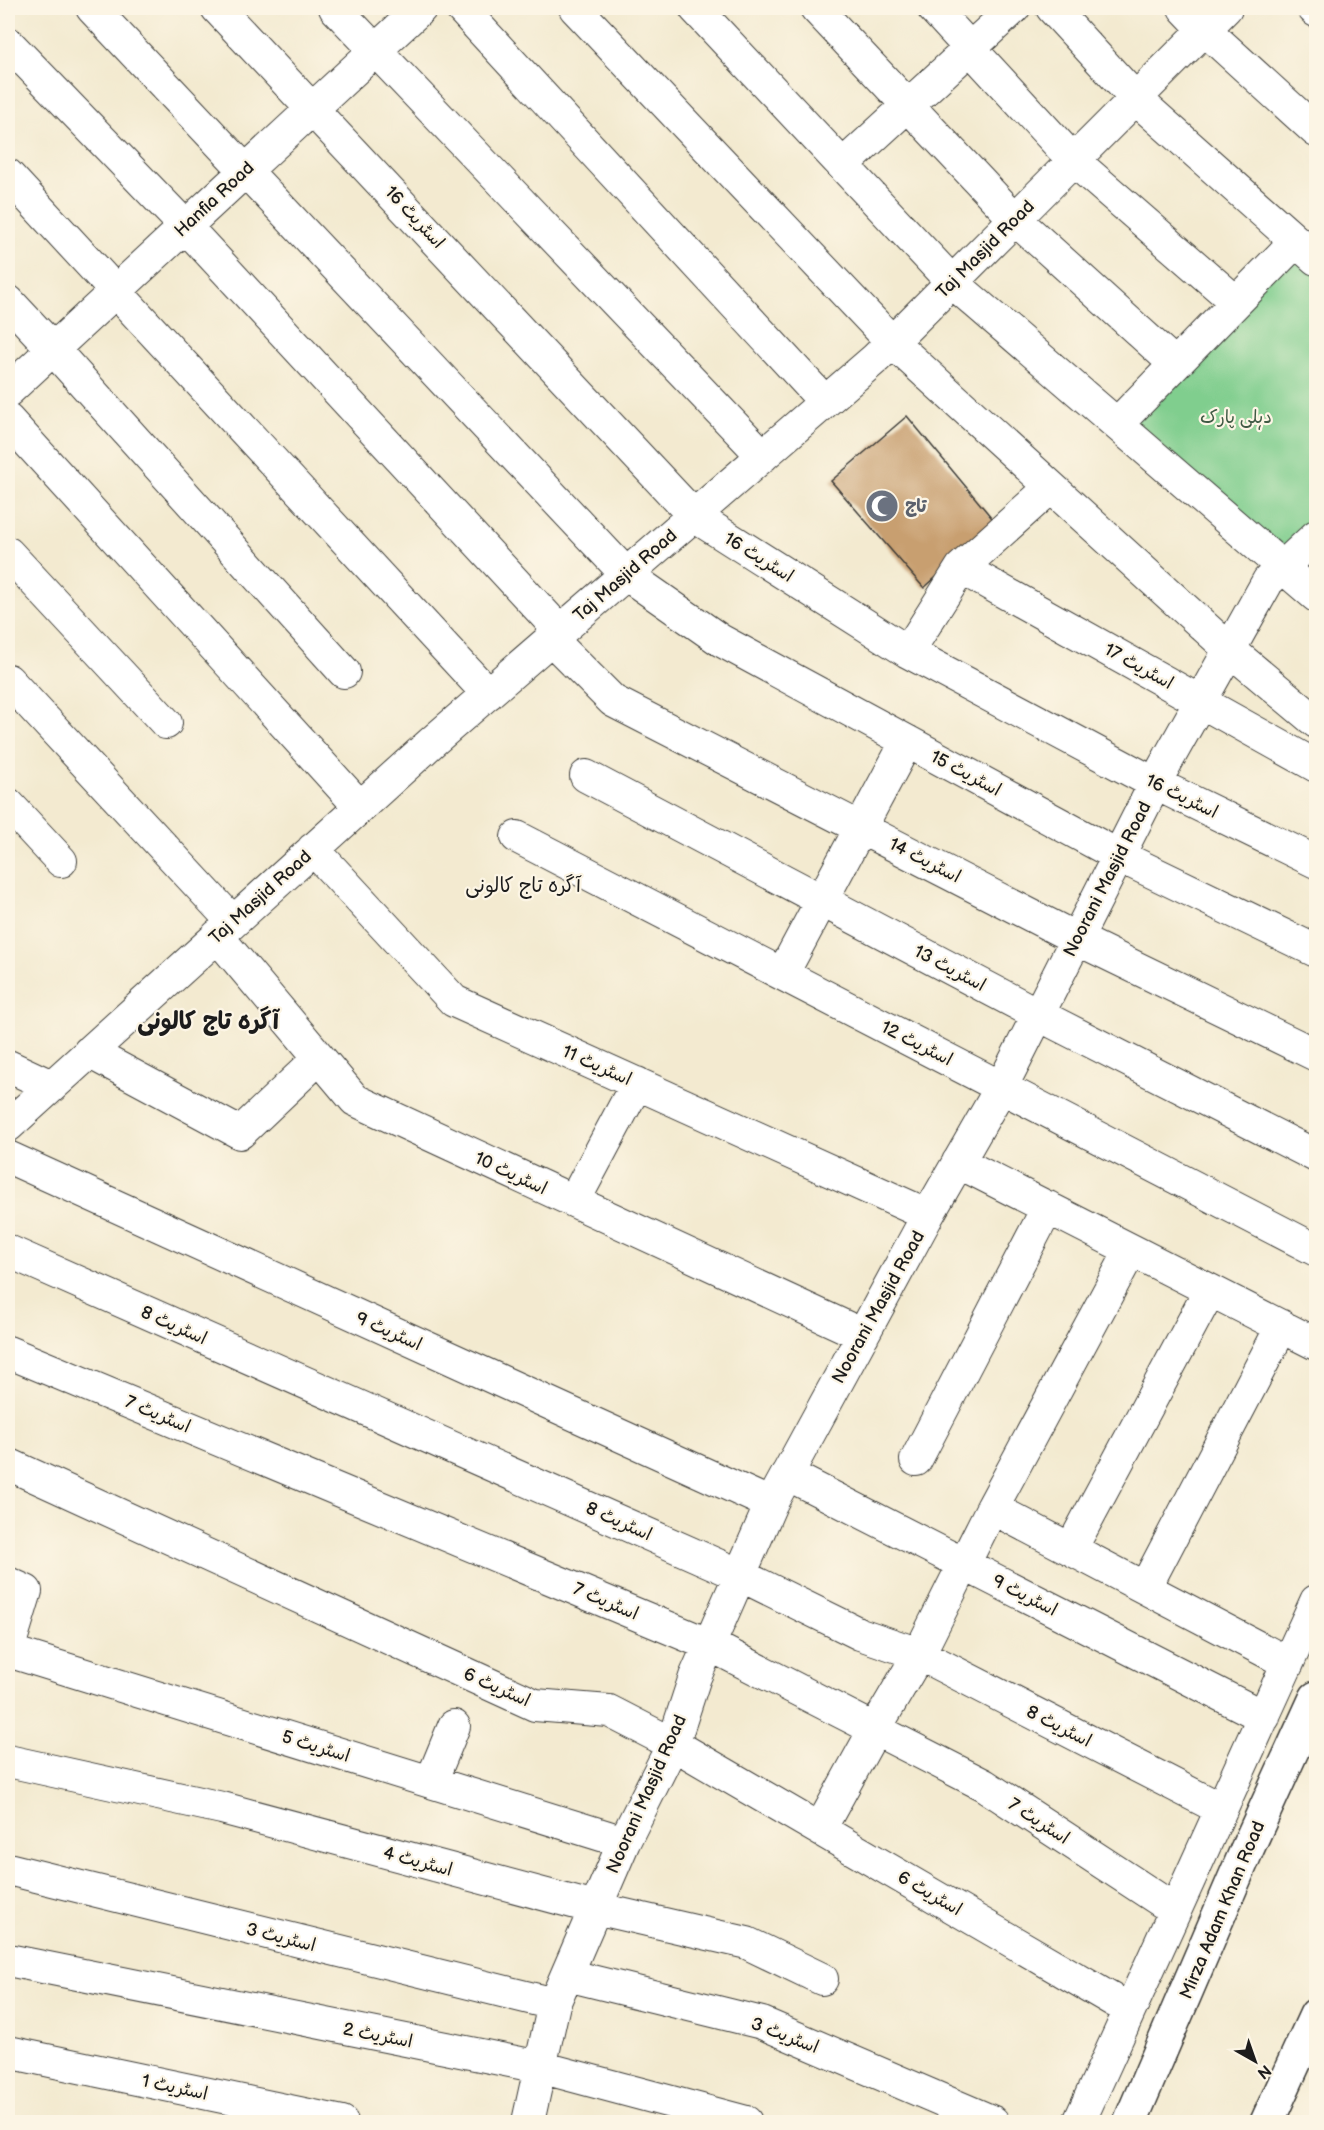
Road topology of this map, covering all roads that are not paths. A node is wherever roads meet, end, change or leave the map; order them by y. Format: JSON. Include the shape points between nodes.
{"nodes":[{"id":1,"x":92,"y":8,"type":"edge"},
{"id":2,"x":217,"y":8,"type":"edge"},
{"id":3,"x":335,"y":8,"type":"edge"},
{"id":4,"x":421,"y":8,"type":"edge"},
{"id":5,"x":462,"y":8,"type":"edge"},
{"id":6,"x":575,"y":8,"type":"edge"},
{"id":7,"x":695,"y":8,"type":"edge"},
{"id":8,"x":816,"y":8,"type":"edge"},
{"id":9,"x":933,"y":8,"type":"edge"},
{"id":10,"x":1014,"y":8,"type":"edge"},
{"id":11,"x":1052,"y":8,"type":"edge"},
{"id":12,"x":1313,"y":8,"type":"edge"},
{"id":13,"x":1317,"y":11,"type":"edge"},
{"id":14,"x":1204,"y":15,"type":"edge"},
{"id":15,"x":8,"y":43,"type":"edge"},
{"id":16,"x":970,"y":48,"type":"junction"},
{"id":17,"x":374,"y":51,"type":"junction"},
{"id":18,"x":1135,"y":98,"type":"junction"},
{"id":19,"x":908,"y":106,"type":"junction"},
{"id":20,"x":313,"y":108,"type":"junction"},
{"id":21,"x":1317,"y":131,"type":"edge"},
{"id":22,"x":1073,"y":160,"type":"junction"},
{"id":23,"x":843,"y":165,"type":"junction"},
{"id":24,"x":246,"y":169,"type":"junction"},
{"id":25,"x":8,"y":175,"type":"edge"},
{"id":26,"x":1015,"y":219,"type":"junction"},
{"id":27,"x":185,"y":226,"type":"junction"},
{"id":28,"x":1306,"y":250,"type":"edge"},
{"id":29,"x":952,"y":282,"type":"junction"},
{"id":30,"x":116,"y":291,"type":"junction"},
{"id":31,"x":8,"y":301,"type":"edge"},
{"id":32,"x":1236,"y":302,"type":"junction"},
{"id":33,"x":892,"y":342,"type":"junction"},
{"id":34,"x":53,"y":349,"type":"junction"},
{"id":35,"x":1175,"y":364,"type":"junction"},
{"id":36,"x":8,"y":391,"type":"edge"},
{"id":37,"x":825,"y":402,"type":"junction"},
{"id":38,"x":8,"y":420,"type":"edge"},
{"id":39,"x":1117,"y":424,"type":"junction"},
{"id":40,"x":763,"y":456,"type":"junction"},
{"id":41,"x":1051,"y":487,"type":"junction"},
{"id":42,"x":694,"y":516,"type":"junction"},
{"id":43,"x":1317,"y":536,"type":"edge"},
{"id":44,"x":8,"y":553,"type":"edge"},
{"id":45,"x":1284,"y":567,"type":"junction"},
{"id":46,"x":961,"y":568,"type":"junction"},
{"id":47,"x":627,"y":575,"type":"junction"},
{"id":48,"x":1317,"y":596,"type":"edge"},
{"id":49,"x":555,"y":635,"type":"junction"},
{"id":50,"x":1230,"y":650,"type":"junction"},
{"id":51,"x":908,"y":652,"type":"junction"},
{"id":52,"x":344,"y":672,"type":"dead end"},
{"id":53,"x":8,"y":680,"type":"edge"},
{"id":54,"x":488,"y":694,"type":"junction"},
{"id":55,"x":1202,"y":700,"type":"junction"},
{"id":56,"x":1317,"y":722,"type":"edge"},
{"id":57,"x":166,"y":723,"type":"dead end"},
{"id":58,"x":907,"y":741,"type":"junction"},
{"id":59,"x":1317,"y":765,"type":"edge"},
{"id":60,"x":586,"y":776,"type":"dead end"},
{"id":61,"x":1156,"y":784,"type":"junction"},
{"id":62,"x":8,"y":804,"type":"edge"},
{"id":63,"x":360,"y":807,"type":"junction"},
{"id":64,"x":861,"y":828,"type":"junction"},
{"id":65,"x":517,"y":837,"type":"dead end"},
{"id":66,"x":313,"y":849,"type":"junction"},
{"id":67,"x":1119,"y":856,"type":"junction"},
{"id":68,"x":61,"y":861,"type":"dead end"},
{"id":69,"x":1317,"y":862,"type":"edge"},
{"id":70,"x":822,"y":900,"type":"junction"},
{"id":71,"x":225,"y":929,"type":"junction"},
{"id":72,"x":1077,"y":939,"type":"junction"},
{"id":73,"x":1317,"y":951,"type":"edge"},
{"id":74,"x":783,"y":973,"type":"junction"},
{"id":75,"x":1039,"y":1015,"type":"junction"},
{"id":76,"x":89,"y":1053,"type":"junction"},
{"id":77,"x":1317,"y":1055,"type":"edge"},
{"id":78,"x":319,"y":1058,"type":"junction"},
{"id":79,"x":8,"y":1066,"type":"edge"},
{"id":80,"x":636,"y":1083,"type":"junction"},
{"id":81,"x":51,"y":1086,"type":"junction"},
{"id":82,"x":1002,"y":1086,"type":"junction"},
{"id":83,"x":8,"y":1126,"type":"edge"},
{"id":84,"x":1317,"y":1156,"type":"edge"},
{"id":85,"x":8,"y":1157,"type":"edge"},
{"id":86,"x":958,"y":1162,"type":"junction"},
{"id":87,"x":574,"y":1201,"type":"junction"},
{"id":88,"x":1048,"y":1207,"type":"junction"},
{"id":89,"x":928,"y":1215,"type":"junction"},
{"id":90,"x":1131,"y":1250,"type":"junction"},
{"id":91,"x":1317,"y":1250,"type":"edge"},
{"id":92,"x":8,"y":1251,"type":"edge"},
{"id":93,"x":1210,"y":1290,"type":"junction"},
{"id":94,"x":1282,"y":1326,"type":"junction"},
{"id":95,"x":863,"y":1335,"type":"junction"},
{"id":96,"x":1317,"y":1344,"type":"edge"},
{"id":97,"x":8,"y":1352,"type":"edge"},
{"id":98,"x":916,"y":1460,"type":"dead end"},
{"id":99,"x":8,"y":1464,"type":"edge"},
{"id":100,"x":787,"y":1474,"type":"junction"},
{"id":101,"x":771,"y":1504,"type":"junction"},
{"id":102,"x":992,"y":1508,"type":"junction"},
{"id":103,"x":1071,"y":1549,"type":"junction"},
{"id":104,"x":964,"y":1564,"type":"junction"},
{"id":105,"x":740,"y":1575,"type":"junction"},
{"id":106,"x":8,"y":1583,"type":"edge"},
{"id":107,"x":1145,"y":1588,"type":"junction"},
{"id":108,"x":1317,"y":1601,"type":"edge"},
{"id":109,"x":710,"y":1645,"type":"junction"},
{"id":110,"x":8,"y":1650,"type":"edge"},
{"id":111,"x":919,"y":1654,"type":"junction"},
{"id":112,"x":1288,"y":1663,"type":"junction"},
{"id":113,"x":1317,"y":1698,"type":"edge"},
{"id":114,"x":1264,"y":1717,"type":"junction"},
{"id":115,"x":454,"y":1726,"type":"dead end"},
{"id":116,"x":875,"y":1729,"type":"junction"},
{"id":117,"x":673,"y":1744,"type":"junction"},
{"id":118,"x":8,"y":1761,"type":"edge"},
{"id":119,"x":431,"y":1782,"type":"junction"},
{"id":120,"x":1221,"y":1809,"type":"junction"},
{"id":121,"x":820,"y":1829,"type":"junction"},
{"id":122,"x":624,"y":1842,"type":"junction"},
{"id":123,"x":8,"y":1869,"type":"edge"},
{"id":124,"x":595,"y":1908,"type":"junction"},
{"id":125,"x":1175,"y":1910,"type":"junction"},
{"id":126,"x":8,"y":1960,"type":"edge"},
{"id":127,"x":567,"y":1975,"type":"junction"},
{"id":128,"x":822,"y":1979,"type":"dead end"},
{"id":129,"x":554,"y":2004,"type":"junction"},
{"id":130,"x":1130,"y":2010,"type":"junction"},
{"id":131,"x":1317,"y":2015,"type":"edge"},
{"id":132,"x":8,"y":2052,"type":"edge"},
{"id":133,"x":540,"y":2067,"type":"junction"},
{"id":134,"x":342,"y":2122,"type":"edge"},
{"id":135,"x":528,"y":2122,"type":"edge"},
{"id":136,"x":746,"y":2122,"type":"edge"},
{"id":137,"x":993,"y":2122,"type":"edge"},
{"id":138,"x":1079,"y":2122,"type":"edge"},
{"id":139,"x":1130,"y":2122,"type":"edge"},
{"id":140,"x":1267,"y":2122,"type":"edge"}],
"edges":[{"from":1,"to":24,"type":"street","name":"اسٹریٹ 15"},
{"from":2,"to":20,"type":"street","name":"اسٹریٹ 16"},
{"from":3,"to":17,"type":"street"},
{"from":4,"to":17,"type":"street","name":"Hanfia Road"},
{"from":5,"to":37,"type":"street"},
{"from":6,"to":33,"type":"street"},
{"from":7,"to":23,"type":"street"},
{"from":8,"to":19,"type":"street"},
{"from":9,"to":16,"type":"street"},
{"from":10,"to":16,"type":"street"},
{"from":11,"to":18,"type":"street"},
{"from":12,"to":13,"type":"street"},
{"from":14,"to":18,"type":"street","name":"Taj Masjid Road"},
{"from":14,"to":21,"type":"street"},
{"from":15,"to":27,"type":"street","name":"اسٹریٹ 14"},
{"from":16,"to":19,"type":"street"},
{"from":16,"to":22,"type":"street"},
{"from":17,"to":20,"type":"street","name":"Hanfia Road"},
{"from":17,"to":40,"type":"street"},
{"from":18,"to":22,"type":"street","name":"Taj Masjid Road"},
{"from":18,"to":28,"type":"street"},
{"from":19,"to":23,"type":"street"},
{"from":19,"to":26,"type":"street"},
{"from":20,"to":24,"type":"street","name":"Hanfia Road"},
{"from":20,"to":42,"type":"street","name":"اسٹریٹ 16"},
{"from":22,"to":26,"type":"street","name":"Taj Masjid Road"},
{"from":22,"to":32,"type":"street"},
{"from":23,"to":29,"type":"street"},
{"from":24,"to":27,"type":"street","name":"Hanfia Road"},
{"from":24,"to":47,"type":"street","name":"اسٹریٹ 15"},
{"from":25,"to":30,"type":"street"},
{"from":26,"to":29,"type":"street","name":"Taj Masjid Road"},
{"from":26,"to":35,"type":"street"},
{"from":27,"to":30,"type":"street","name":"Hanfia Road"},
{"from":27,"to":49,"type":"street","name":"اسٹریٹ 14"},
{"from":28,"to":32,"type":"street"},
{"from":29,"to":33,"type":"street","name":"Taj Masjid Road"},
{"from":29,"to":39,"type":"street"},
{"from":30,"to":34,"type":"street","name":"Hanfia Road"},
{"from":30,"to":54,"type":"street"},
{"from":31,"to":34,"type":"street"},
{"from":32,"to":35,"type":"street"},
{"from":33,"to":37,"type":"street","name":"Taj Masjid Road"},
{"from":33,"to":41,"type":"street"},
{"from":34,"to":36,"type":"street","name":"Hanfia Road"},
{"from":34,"to":52,"type":"street"},
{"from":35,"to":39,"type":"street"},
{"from":37,"to":40,"type":"street","name":"Taj Masjid Road"},
{"from":38,"to":63,"type":"street"},
{"from":39,"to":45,"type":"street"},
{"from":40,"to":42,"type":"street","name":"Taj Masjid Road"},
{"from":41,"to":46,"type":"street"},
{"from":41,"to":50,"type":"street"},
{"from":42,"to":47,"type":"street","name":"Taj Masjid Road"},
{"from":42,"to":51,"type":"street","name":"اسٹریٹ 16"},
{"from":43,"to":45,"type":"street","name":"Noorani Masjid Road"},
{"from":44,"to":57,"type":"street"},
{"from":45,"to":48,"type":"street"},
{"from":45,"to":50,"type":"street","name":"Noorani Masjid Road","via":[[1268,582]]},
{"from":46,"to":51,"type":"street"},
{"from":46,"to":55,"type":"street","name":"اسٹریٹ 17"},
{"from":47,"to":49,"type":"street","name":"Taj Masjid Road"},
{"from":47,"to":58,"type":"street","name":"اسٹریٹ 15","via":[[720,640]]},
{"from":49,"to":54,"type":"street","name":"Taj Masjid Road"},
{"from":49,"to":64,"type":"street","name":"اسٹریٹ 14","via":[[613,701]]},
{"from":50,"to":55,"type":"street","name":"Noorani Masjid Road"},
{"from":50,"to":56,"type":"street"},
{"from":51,"to":61,"type":"street","name":"اسٹریٹ 16"},
{"from":53,"to":71,"type":"street","name":"اسٹریٹ 10"},
{"from":54,"to":63,"type":"street","name":"Taj Masjid Road"},
{"from":55,"to":59,"type":"street","name":"اسٹریٹ 17"},
{"from":55,"to":61,"type":"street","name":"Noorani Masjid Road"},
{"from":58,"to":64,"type":"street"},
{"from":58,"to":67,"type":"street","name":"اسٹریٹ 15"},
{"from":60,"to":70,"type":"street","name":"اسٹریٹ 13"},
{"from":61,"to":67,"type":"street","name":"Noorani Masjid Road"},
{"from":61,"to":69,"type":"street","name":"اسٹریٹ 16"},
{"from":62,"to":68,"type":"street"},
{"from":63,"to":66,"type":"street","name":"Taj Masjid Road"},
{"from":64,"to":70,"type":"street"},
{"from":64,"to":72,"type":"street","name":"اسٹریٹ 14"},
{"from":65,"to":74,"type":"street","name":"اسٹریٹ 12"},
{"from":66,"to":71,"type":"street","name":"Taj Masjid Road"},
{"from":66,"to":80,"type":"street","name":"اسٹریٹ 11","via":[[454,1001]]},
{"from":67,"to":72,"type":"street","name":"Noorani Masjid Road"},
{"from":67,"to":73,"type":"street","name":"اسٹریٹ 15"},
{"from":70,"to":74,"type":"street"},
{"from":70,"to":75,"type":"street","name":"اسٹریٹ 13"},
{"from":71,"to":76,"type":"street","name":"Taj Masjid Road"},
{"from":71,"to":78,"type":"street","name":"اسٹریٹ 10"},
{"from":72,"to":75,"type":"street","name":"Noorani Masjid Road"},
{"from":72,"to":77,"type":"street","name":"اسٹریٹ 14"},
{"from":74,"to":82,"type":"street","name":"اسٹریٹ 12"},
{"from":75,"to":82,"type":"street","name":"Noorani Masjid Road"},
{"from":75,"to":84,"type":"street","name":"اسٹریٹ 13"},
{"from":76,"to":78,"type":"street","via":[[240,1133]]},
{"from":76,"to":81,"type":"street","name":"Taj Masjid Road"},
{"from":78,"to":87,"type":"street","name":"اسٹریٹ 10","via":[[355,1101]]},
{"from":79,"to":81,"type":"street"},
{"from":80,"to":87,"type":"street"},
{"from":80,"to":89,"type":"street","name":"اسٹریٹ 11"},
{"from":81,"to":83,"type":"street","name":"Taj Masjid Road"},
{"from":82,"to":86,"type":"street","name":"Noorani Masjid Road"},
{"from":82,"to":91,"type":"street","name":"اسٹریٹ 12"},
{"from":85,"to":101,"type":"street","name":"اسٹریٹ 9"},
{"from":86,"to":88,"type":"street"},
{"from":86,"to":89,"type":"street","name":"Noorani Masjid Road"},
{"from":87,"to":95,"type":"street","name":"اسٹریٹ 10"},
{"from":88,"to":90,"type":"street"},
{"from":88,"to":98,"type":"street"},
{"from":89,"to":95,"type":"street","name":"Noorani Masjid Road"},
{"from":90,"to":93,"type":"street"},
{"from":90,"to":102,"type":"street"},
{"from":92,"to":105,"type":"street","name":"اسٹریٹ 8"},
{"from":93,"to":94,"type":"street"},
{"from":93,"to":103,"type":"street"},
{"from":94,"to":96,"type":"street"},
{"from":94,"to":107,"type":"street"},
{"from":95,"to":100,"type":"street","name":"Noorani Masjid Road"},
{"from":97,"to":109,"type":"street","name":"اسٹریٹ 7"},
{"from":99,"to":117,"type":"street","name":"اسٹریٹ 6","via":[[535,1705],[609,1711]]},
{"from":100,"to":101,"type":"street","name":"Noorani Masjid Road"},
{"from":100,"to":104,"type":"street","name":"اسٹریٹ 9"},
{"from":101,"to":105,"type":"street","name":"Noorani Masjid Road"},
{"from":102,"to":103,"type":"street"},
{"from":102,"to":104,"type":"street"},
{"from":103,"to":107,"type":"street"},
{"from":104,"to":111,"type":"street"},
{"from":104,"to":114,"type":"street","name":"اسٹریٹ 9"},
{"from":105,"to":109,"type":"street","name":"Noorani Masjid Road"},
{"from":105,"to":111,"type":"street","name":"اسٹریٹ 8","via":[[860,1634]]},
{"from":106,"to":110,"type":"street","via":[[26,1591]]},
{"from":107,"to":112,"type":"street"},
{"from":108,"to":112,"type":"street"},
{"from":109,"to":116,"type":"street","name":"اسٹریٹ 7"},
{"from":109,"to":117,"type":"street","name":"Noorani Masjid Road"},
{"from":110,"to":119,"type":"street","name":"اسٹریٹ 5"},
{"from":111,"to":116,"type":"street"},
{"from":111,"to":120,"type":"street","name":"اسٹریٹ 8"},
{"from":112,"to":114,"type":"street"},
{"from":113,"to":139,"type":"main road","name":"Mirza Adam Khan Road","via":[[1248,1847]]},
{"from":114,"to":120,"type":"street"},
{"from":115,"to":119,"type":"street"},
{"from":116,"to":121,"type":"street"},
{"from":116,"to":125,"type":"street","name":"اسٹریٹ 7","via":[[984,1785]]},
{"from":117,"to":121,"type":"street","name":"اسٹریٹ 6"},
{"from":117,"to":122,"type":"street","name":"Noorani Masjid Road"},
{"from":118,"to":124,"type":"street","name":"اسٹریٹ 4","via":[[222,1808]]},
{"from":119,"to":122,"type":"street","name":"اسٹریٹ 5"},
{"from":120,"to":125,"type":"street"},
{"from":121,"to":130,"type":"street","name":"اسٹریٹ 6"},
{"from":122,"to":124,"type":"street","name":"Noorani Masjid Road"},
{"from":123,"to":129,"type":"street","name":"اسٹریٹ 3"},
{"from":124,"to":127,"type":"street","name":"Noorani Masjid Road"},
{"from":124,"to":128,"type":"street","name":"اسٹریٹ 4","via":[[747,1943]]},
{"from":125,"to":130,"type":"street"},
{"from":126,"to":133,"type":"street","name":"اسٹریٹ 2"},
{"from":127,"to":129,"type":"street","name":"Noorani Masjid Road"},
{"from":127,"to":137,"type":"street","name":"اسٹریٹ 3","via":[[762,2023]]},
{"from":129,"to":133,"type":"street","name":"Noorani Masjid Road"},
{"from":130,"to":138,"type":"street"},
{"from":131,"to":140,"type":"main road"},
{"from":132,"to":134,"type":"street","name":"اسٹریٹ 1"},
{"from":133,"to":135,"type":"street","name":"Noorani Masjid Road"},
{"from":133,"to":136,"type":"street","name":"اسٹریٹ 2"}]}
